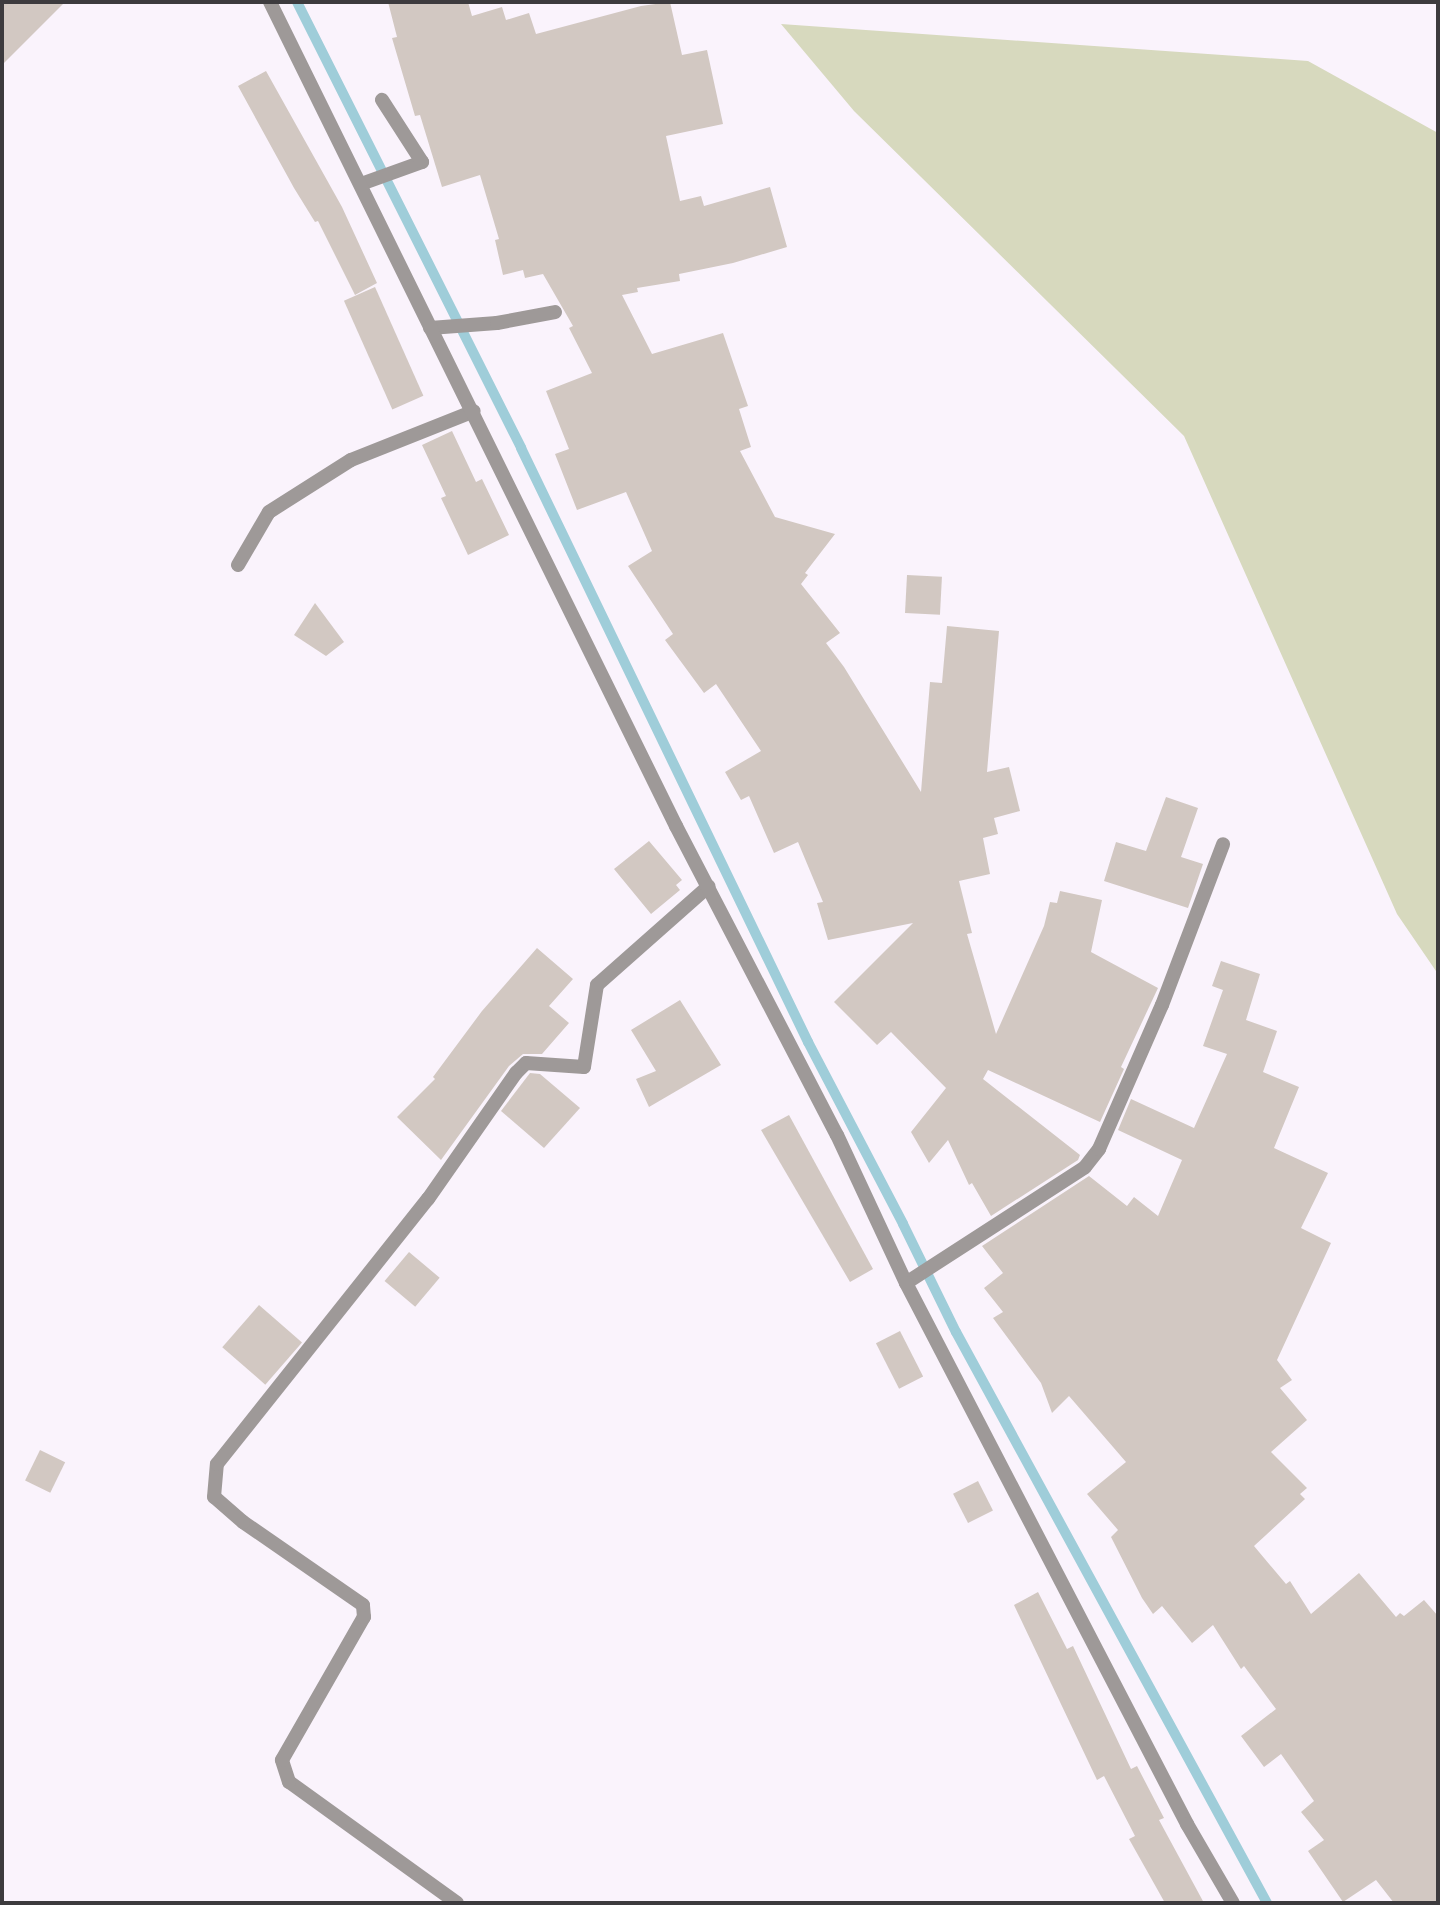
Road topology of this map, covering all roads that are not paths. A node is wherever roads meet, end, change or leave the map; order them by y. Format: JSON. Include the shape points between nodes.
{"nodes":[{"id":1,"x":270,"y":2,"type":"edge"},
{"id":2,"x":382,"y":100,"type":"dead end"},
{"id":3,"x":365,"y":183,"type":"junction"},
{"id":4,"x":555,"y":312,"type":"dead end"},
{"id":5,"x":437,"y":328,"type":"junction"},
{"id":6,"x":474,"y":411,"type":"junction"},
{"id":7,"x":238,"y":565,"type":"dead end"},
{"id":8,"x":1223,"y":844,"type":"dead end"},
{"id":9,"x":709,"y":886,"type":"junction"},
{"id":10,"x":906,"y":1283,"type":"junction"},
{"id":11,"x":457,"y":1903,"type":"edge"},
{"id":12,"x":1233,"y":1903,"type":"edge"}],
"edges":[{"from":1,"to":3,"type":"street"},
{"from":2,"to":3,"type":"street","via":[[422,162]]},
{"from":3,"to":5,"type":"street"},
{"from":4,"to":5,"type":"street"},
{"from":5,"to":6,"type":"street"},
{"from":6,"to":7,"type":"street","via":[[351,460],[269,512]]},
{"from":6,"to":9,"type":"street"},
{"from":8,"to":10,"type":"street","via":[[1162,1005],[1099,1149],[1085,1167]]},
{"from":9,"to":10,"type":"street","via":[[837,1135]]},
{"from":9,"to":11,"type":"street","via":[[597,985],[584,1067],[526,1063],[516,1073],[428,1199],[217,1464],[215,1497],[243,1522],[363,1605],[364,1617],[282,1760],[289,1782]]},
{"from":10,"to":12,"type":"street","via":[[1187,1824]]}]}
